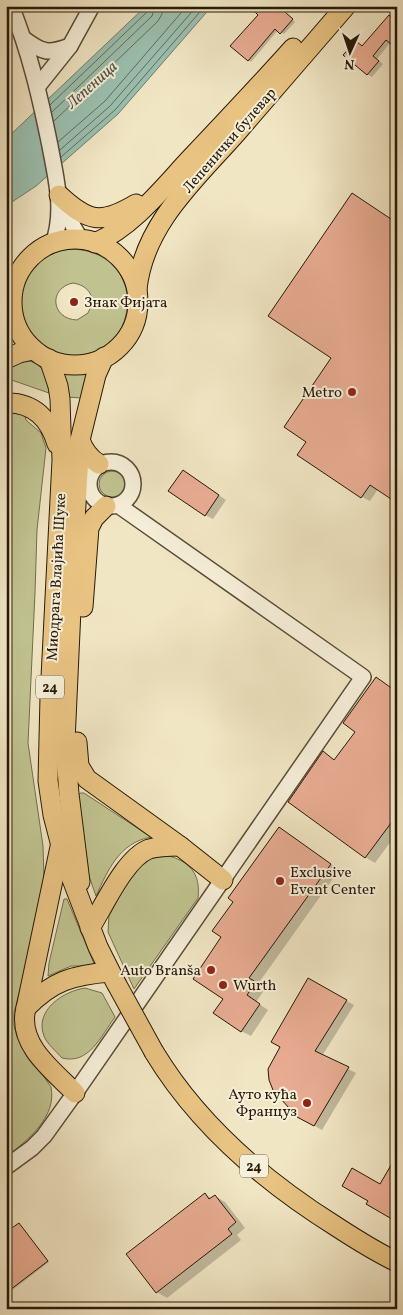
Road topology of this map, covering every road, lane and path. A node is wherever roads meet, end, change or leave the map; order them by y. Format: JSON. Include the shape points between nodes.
{"nodes":[{"id":1,"x":11,"y":6,"type":"edge"},
{"id":2,"x":92,"y":6,"type":"edge"},
{"id":3,"x":329,"y":6,"type":"edge"},
{"id":4,"x":346,"y":6,"type":"edge"},
{"id":5,"x":24,"y":39,"type":"junction"},
{"id":6,"x":70,"y":46,"type":"junction"},
{"id":7,"x":38,"y":86,"type":"junction"},
{"id":8,"x":166,"y":185,"type":"junction"},
{"id":9,"x":59,"y":195,"type":"junction"},
{"id":10,"x":89,"y":242,"type":"junction"},
{"id":11,"x":53,"y":244,"type":"junction"},
{"id":12,"x":136,"y":289,"type":"junction"},
{"id":13,"x":9,"y":306,"type":"edge"},
{"id":14,"x":41,"y":355,"type":"junction"},
{"id":15,"x":104,"y":358,"type":"junction"},
{"id":16,"x":6,"y":359,"type":"edge"},
{"id":17,"x":6,"y":403,"type":"edge"},
{"id":18,"x":80,"y":440,"type":"junction"},
{"id":19,"x":62,"y":460,"type":"junction"},
{"id":20,"x":99,"y":464,"type":"junction"},
{"id":21,"x":112,"y":505,"type":"junction"},
{"id":22,"x":69,"y":651,"type":"junction"},
{"id":23,"x":68,"y":675,"type":"junction"},
{"id":24,"x":180,"y":846,"type":"junction"},
{"id":25,"x":60,"y":847,"type":"junction"},
{"id":26,"x":223,"y":880,"type":"junction"},
{"id":27,"x":84,"y":910,"type":"junction"},
{"id":28,"x":90,"y":928,"type":"junction"},
{"id":29,"x":113,"y":978,"type":"junction"},
{"id":30,"x":26,"y":1008,"type":"junction"},
{"id":31,"x":75,"y":1093,"type":"junction"},
{"id":32,"x":6,"y":1167,"type":"edge"},
{"id":33,"x":397,"y":1262,"type":"edge"}],
"edges":[{"from":1,"to":5,"type":"street"},
{"from":2,"to":6,"type":"street"},
{"from":3,"to":8,"type":"main road","name":"Лепенички булевар"},
{"from":4,"to":12,"type":"main road","name":"Лепенички булевар","via":[[170,208],[142,261]]},
{"from":5,"to":6,"type":"street","via":[[43,51],[52,52]]},
{"from":5,"to":7,"type":"street"},
{"from":6,"to":7,"type":"street"},
{"from":7,"to":9,"type":"street"},
{"from":8,"to":9,"type":"main road","via":[[122,212],[104,218],[81,213]]},
{"from":8,"to":10,"type":"main road","name":"Лепенички булевар","via":[[119,230]]},
{"from":9,"to":10,"type":"street","via":[[74,228]]},
{"from":9,"to":11,"type":"street","via":[[60,217]]},
{"from":10,"to":11,"type":"main road","number":"24","via":[[67,240]]},
{"from":10,"to":12,"type":"main road","number":"24","via":[[110,250],[122,261]]},
{"from":11,"to":13,"type":"main road","number":"24","via":[[36,253],[22,268]]},
{"from":12,"to":15,"type":"main road","number":"24","via":[[137,309],[132,328],[121,345]]},
{"from":13,"to":14,"type":"main road","number":"24","via":[[24,339]]},
{"from":14,"to":15,"type":"main road","number":"24","via":[[75,365]]},
{"from":14,"to":16,"type":"main road","number":"24","via":[[19,353]]},
{"from":14,"to":19,"type":"main road","name":"Миодрага Влајића Шуке","number":"24","via":[[58,386]]},
{"from":15,"to":18,"type":"main road","name":"Миодрага Влајића Шуке","number":"24","via":[[96,375]]},
{"from":17,"to":19,"type":"main road","via":[[25,405],[44,418],[55,436]]},
{"from":18,"to":20,"type":"main road","via":[[90,458]]},
{"from":18,"to":22,"type":"main road","name":"Миодрага Влајића Шуке","number":"24"},
{"from":19,"to":25,"type":"main road","name":"Миодрага Влајића Шуке","number":"24","via":[[48,756],[48,781]]},
{"from":20,"to":21,"type":"street","via":[[89,476],[89,491],[93,498]]},
{"from":20,"to":21,"type":"street","via":[[114,461],[131,474],[130,496]]},
{"from":21,"to":22,"type":"main road","via":[[94,518],[89,528],[81,621]]},
{"from":21,"to":26,"type":"street","via":[[363,677]]},
{"from":22,"to":23,"type":"main road","name":"Миодрага Влајића Шуке","number":"24"},
{"from":23,"to":24,"type":"main road","via":[[74,693],[78,762],[84,775]]},
{"from":23,"to":27,"type":"main road","name":"Миодрага Влајића Шуке","number":"24","via":[[66,760]]},
{"from":24,"to":26,"type":"main road"},
{"from":24,"to":28,"type":"main road","via":[[148,850],[132,860]]},
{"from":25,"to":27,"type":"main road","name":"Миодрага Влајића Шуке","number":"24"},
{"from":25,"to":30,"type":"main road"},
{"from":26,"to":31,"type":"street"},
{"from":27,"to":28,"type":"main road","name":"Миодрага Влајића Шуке","number":"24"},
{"from":28,"to":29,"type":"main road","name":"Миодрага Влајића Шуке","number":"24"},
{"from":29,"to":30,"type":"main road","via":[[80,976],[60,982]]},
{"from":29,"to":33,"type":"main road","name":"Миодрага Влајића Шуке","number":"24","bridge":true,"via":[[175,1084],[224,1140],[314,1213]]},
{"from":30,"to":31,"type":"main road","via":[[24,1024],[30,1042]]},
{"from":31,"to":32,"type":"street","via":[[44,1136]]}]}
